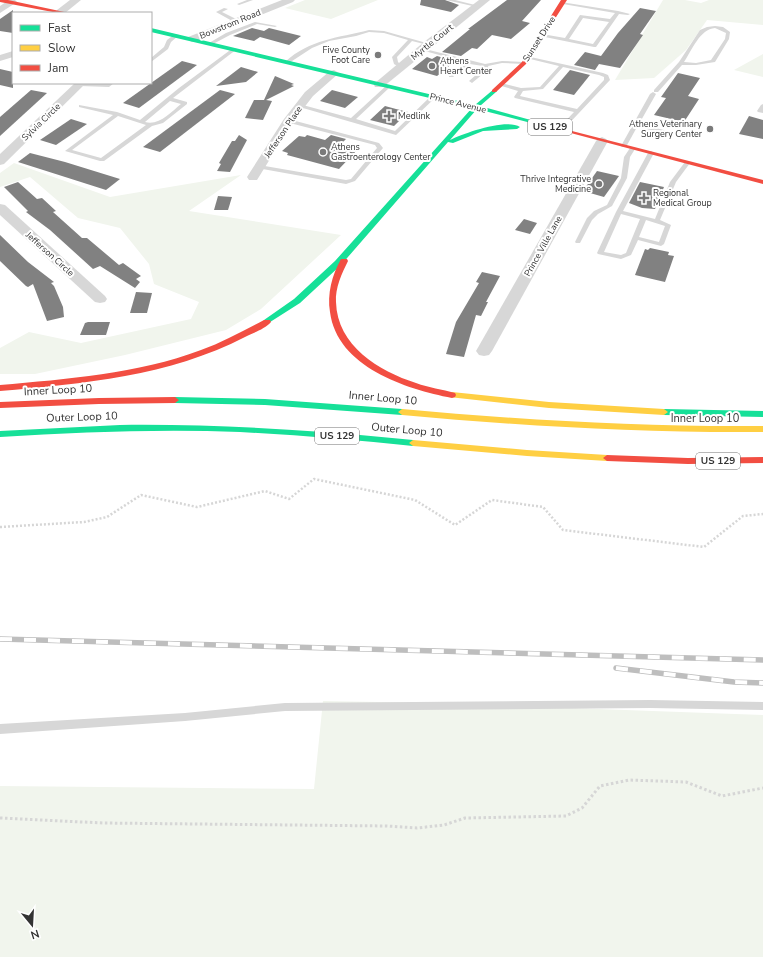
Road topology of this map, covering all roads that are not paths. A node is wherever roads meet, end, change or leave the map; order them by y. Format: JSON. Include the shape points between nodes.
{"nodes":[{"id":1,"x":0,"y":0,"type":"edge"},
{"id":2,"x":76,"y":0,"type":"edge"},
{"id":3,"x":251,"y":0,"type":"edge"},
{"id":4,"x":448,"y":0,"type":"edge"},
{"id":5,"x":285,"y":1,"type":"edge"},
{"id":6,"x":563,"y":1,"type":"edge"},
{"id":7,"x":12,"y":2,"type":"junction"},
{"id":8,"x":481,"y":3,"type":"edge"},
{"id":9,"x":239,"y":4,"type":"dead end"},
{"id":10,"x":226,"y":9,"type":"dead end"},
{"id":11,"x":0,"y":10,"type":"edge"},
{"id":12,"x":63,"y":12,"type":"edge"},
{"id":13,"x":218,"y":12,"type":"junction"},
{"id":14,"x":618,"y":12,"type":"junction"},
{"id":15,"x":212,"y":14,"type":"dead end"},
{"id":16,"x":628,"y":14,"type":"dead end"},
{"id":17,"x":236,"y":21,"type":"junction"},
{"id":18,"x":612,"y":21,"type":"junction"},
{"id":19,"x":275,"y":26,"type":"dead end"},
{"id":20,"x":152,"y":30,"type":"edge"},
{"id":21,"x":177,"y":35,"type":"junction"},
{"id":22,"x":542,"y":35,"type":"junction"},
{"id":23,"x":192,"y":39,"type":"junction"},
{"id":24,"x":411,"y":40,"type":"junction"},
{"id":25,"x":566,"y":40,"type":"junction"},
{"id":26,"x":211,"y":44,"type":"junction"},
{"id":27,"x":425,"y":46,"type":"junction"},
{"id":28,"x":235,"y":49,"type":"junction"},
{"id":29,"x":12,"y":54,"type":"edge"},
{"id":30,"x":0,"y":58,"type":"edge"},
{"id":31,"x":152,"y":60,"type":"edge"},
{"id":32,"x":526,"y":60,"type":"junction"},
{"id":33,"x":287,"y":62,"type":"junction"},
{"id":34,"x":469,"y":62,"type":"junction"},
{"id":35,"x":681,"y":63,"type":"junction"},
{"id":36,"x":485,"y":65,"type":"junction"},
{"id":37,"x":562,"y":65,"type":"junction"},
{"id":38,"x":401,"y":67,"type":"junction"},
{"id":39,"x":334,"y":74,"type":"junction"},
{"id":40,"x":451,"y":76,"type":"dead end"},
{"id":41,"x":472,"y":81,"type":"dead end"},
{"id":42,"x":81,"y":84,"type":"edge"},
{"id":43,"x":110,"y":84,"type":"edge"},
{"id":44,"x":501,"y":85,"type":"junction"},
{"id":45,"x":383,"y":86,"type":"junction"},
{"id":46,"x":521,"y":90,"type":"junction"},
{"id":47,"x":433,"y":98,"type":"junction"},
{"id":48,"x":169,"y":99,"type":"junction"},
{"id":49,"x":82,"y":106,"type":"dead end"},
{"id":50,"x":299,"y":106,"type":"junction"},
{"id":51,"x":763,"y":106,"type":"edge"},
{"id":52,"x":476,"y":108,"type":"junction"},
{"id":53,"x":579,"y":111,"type":"junction"},
{"id":54,"x":763,"y":111,"type":"edge"},
{"id":55,"x":117,"y":114,"type":"junction"},
{"id":56,"x":352,"y":120,"type":"junction"},
{"id":57,"x":288,"y":121,"type":"junction"},
{"id":58,"x":141,"y":122,"type":"junction"},
{"id":59,"x":636,"y":124,"type":"junction"},
{"id":60,"x":150,"y":125,"type":"junction"},
{"id":61,"x":560,"y":130,"type":"junction"},
{"id":62,"x":665,"y":131,"type":"dead end"},
{"id":63,"x":602,"y":141,"type":"junction"},
{"id":64,"x":628,"y":147,"type":"junction"},
{"id":65,"x":437,"y":149,"type":"junction"},
{"id":66,"x":651,"y":153,"type":"junction"},
{"id":67,"x":0,"y":161,"type":"edge"},
{"id":68,"x":687,"y":163,"type":"junction"},
{"id":69,"x":259,"y":167,"type":"junction"},
{"id":70,"x":253,"y":177,"type":"dead end"},
{"id":71,"x":763,"y":182,"type":"edge"},
{"id":72,"x":0,"y":208,"type":"edge"},
{"id":73,"x":619,"y":212,"type":"junction"},
{"id":74,"x":644,"y":217,"type":"junction"},
{"id":75,"x":657,"y":221,"type":"junction"},
{"id":76,"x":635,"y":238,"type":"junction"},
{"id":77,"x":578,"y":242,"type":"dead end"},
{"id":78,"x":349,"y":251,"type":"junction"},
{"id":79,"x":100,"y":300,"type":"dead end"},
{"id":80,"x":484,"y":351,"type":"dead end"},
{"id":81,"x":0,"y":388,"type":"edge"},
{"id":82,"x":0,"y":405,"type":"edge"},
{"id":83,"x":763,"y":414,"type":"edge"},
{"id":84,"x":763,"y":429,"type":"edge"},
{"id":85,"x":0,"y":434,"type":"edge"},
{"id":86,"x":763,"y":460,"type":"edge"},
{"id":87,"x":763,"y":706,"type":"edge"},
{"id":88,"x":0,"y":729,"type":"edge"}],
"edges":[{"from":1,"to":7,"type":"main road"},
{"from":2,"to":12,"type":"street"},
{"from":3,"to":9,"type":"lane"},
{"from":4,"to":8,"type":"lane"},
{"from":5,"to":17,"type":"street","name":"Bowstrom Road"},
{"from":6,"to":14,"type":"lane"},
{"from":6,"to":22,"type":"main road","name":"Sunset Drive"},
{"from":7,"to":11,"type":"street"},
{"from":7,"to":12,"type":"main road"},
{"from":8,"to":27,"type":"street","name":"Myrtle Court"},
{"from":10,"to":13,"type":"lane"},
{"from":13,"to":15,"type":"lane"},
{"from":13,"to":17,"type":"lane"},
{"from":14,"to":16,"type":"lane"},
{"from":14,"to":18,"type":"lane"},
{"from":17,"to":23,"type":"street","name":"Bowstrom Road"},
{"from":18,"to":25,"type":"lane","via":[[582,16]]},
{"from":18,"to":25,"type":"lane","via":[[594,46]]},
{"from":19,"to":26,"type":"lane","via":[[257,23],[228,34]]},
{"from":20,"to":21,"type":"main road","name":"Prince Avenue"},
{"from":21,"to":23,"type":"main road","name":"Prince Avenue"},
{"from":21,"to":31,"type":"lane"},
{"from":22,"to":25,"type":"lane"},
{"from":22,"to":32,"type":"main road","name":"Sunset Drive"},
{"from":23,"to":26,"type":"main road","name":"Prince Avenue"},
{"from":24,"to":27,"type":"lane"},
{"from":24,"to":33,"type":"lane","via":[[384,32],[369,31],[328,40],[310,47]]},
{"from":24,"to":38,"type":"lane","via":[[394,57]]},
{"from":26,"to":28,"type":"main road","name":"Prince Avenue"},
{"from":27,"to":34,"type":"lane"},
{"from":27,"to":38,"type":"street","name":"Myrtle Court"},
{"from":28,"to":33,"type":"main road","name":"Prince Avenue"},
{"from":28,"to":48,"type":"lane"},
{"from":29,"to":30,"type":"street"},
{"from":32,"to":36,"type":"lane"},
{"from":32,"to":37,"type":"lane"},
{"from":32,"to":44,"type":"main road","name":"Sunset Drive"},
{"from":33,"to":39,"type":"main road","name":"Prince Avenue"},
{"from":34,"to":36,"type":"lane"},
{"from":34,"to":40,"type":"lane"},
{"from":35,"to":35,"type":"lane","via":[[713,61],[728,32],[718,27],[706,28]]},
{"from":35,"to":59,"type":"lane","via":[[655,92]]},
{"from":36,"to":41,"type":"lane","via":[[487,68]]},
{"from":37,"to":46,"type":"lane","via":[[541,88]]},
{"from":37,"to":53,"type":"lane","via":[[606,76],[603,84]]},
{"from":38,"to":45,"type":"street","name":"Myrtle Court"},
{"from":39,"to":45,"type":"main road","name":"Prince Avenue"},
{"from":39,"to":50,"type":"street","name":"Jefferson Place","via":[[309,94]]},
{"from":42,"to":43,"type":"lane"},
{"from":42,"to":67,"type":"street","name":"Sylvia Circle"},
{"from":44,"to":46,"type":"lane"},
{"from":44,"to":52,"type":"main road","name":"Sunset Drive"},
{"from":45,"to":47,"type":"main road","name":"Prince Avenue"},
{"from":45,"to":56,"type":"lane"},
{"from":46,"to":53,"type":"lane","via":[[517,97]]},
{"from":47,"to":52,"type":"main road","name":"Prince Avenue"},
{"from":47,"to":56,"type":"lane","via":[[396,133]]},
{"from":48,"to":58,"type":"lane"},
{"from":48,"to":60,"type":"lane","via":[[185,103],[161,122]]},
{"from":49,"to":55,"type":"lane"},
{"from":50,"to":56,"type":"lane"},
{"from":50,"to":57,"type":"street","name":"Jefferson Place"},
{"from":51,"to":54,"type":"lane","via":[[760,111]]},
{"from":52,"to":61,"type":"main road","name":"Prince Avenue","number":"US 129"},
{"from":52,"to":65,"type":"main road","name":"Sunset Drive"},
{"from":53,"to":61,"type":"lane"},
{"from":55,"to":58,"type":"lane"},
{"from":55,"to":60,"type":"lane","via":[[68,151],[102,160]]},
{"from":57,"to":69,"type":"street","name":"Jefferson Place"},
{"from":57,"to":69,"type":"lane","via":[[377,144],[380,148],[353,180],[346,182]]},
{"from":58,"to":60,"type":"lane"},
{"from":59,"to":62,"type":"lane"},
{"from":59,"to":64,"type":"lane"},
{"from":61,"to":63,"type":"main road","name":"Prince Avenue","number":"US 129"},
{"from":61,"to":65,"type":"main road","via":[[488,126]]},
{"from":63,"to":64,"type":"main road","name":"Prince Avenue","number":"US 129"},
{"from":63,"to":80,"type":"street","name":"Prince Ville Lane"},
{"from":64,"to":66,"type":"main road","name":"Prince Avenue","number":"US 129"},
{"from":64,"to":77,"type":"lane","via":[[624,178],[609,206],[590,216]]},
{"from":65,"to":78,"type":"main road","name":"Sunset Drive"},
{"from":66,"to":68,"type":"main road","name":"Prince Avenue","number":"US 129"},
{"from":66,"to":73,"type":"lane"},
{"from":68,"to":71,"type":"main road","name":"Prince Avenue","number":"US 129"},
{"from":68,"to":75,"type":"lane","via":[[673,182]]},
{"from":69,"to":70,"type":"street","name":"Jefferson Place"},
{"from":72,"to":79,"type":"street","name":"Jefferson Circle"},
{"from":73,"to":74,"type":"lane"},
{"from":73,"to":76,"type":"lane","via":[[600,253],[621,257],[629,254]]},
{"from":74,"to":75,"type":"lane"},
{"from":74,"to":76,"type":"lane"},
{"from":75,"to":76,"type":"lane","via":[[668,225],[661,244]]},
{"from":78,"to":81,"type":"main road","via":[[298,301],[275,318],[218,347],[136,372],[103,378]]},
{"from":78,"to":83,"type":"main road","via":[[339,269],[331,296],[335,326],[345,341],[371,366],[408,384],[470,397],[580,408]]},
{"from":82,"to":84,"type":"main road","name":"Inner Loop 10","via":[[193,399],[341,406],[602,428]]},
{"from":85,"to":86,"type":"main road","name":"Outer Loop 10","number":"US 129","via":[[134,428],[227,429],[562,456],[673,461]]},
{"from":87,"to":88,"type":"lane","via":[[650,704],[285,707],[186,717]]}]}
